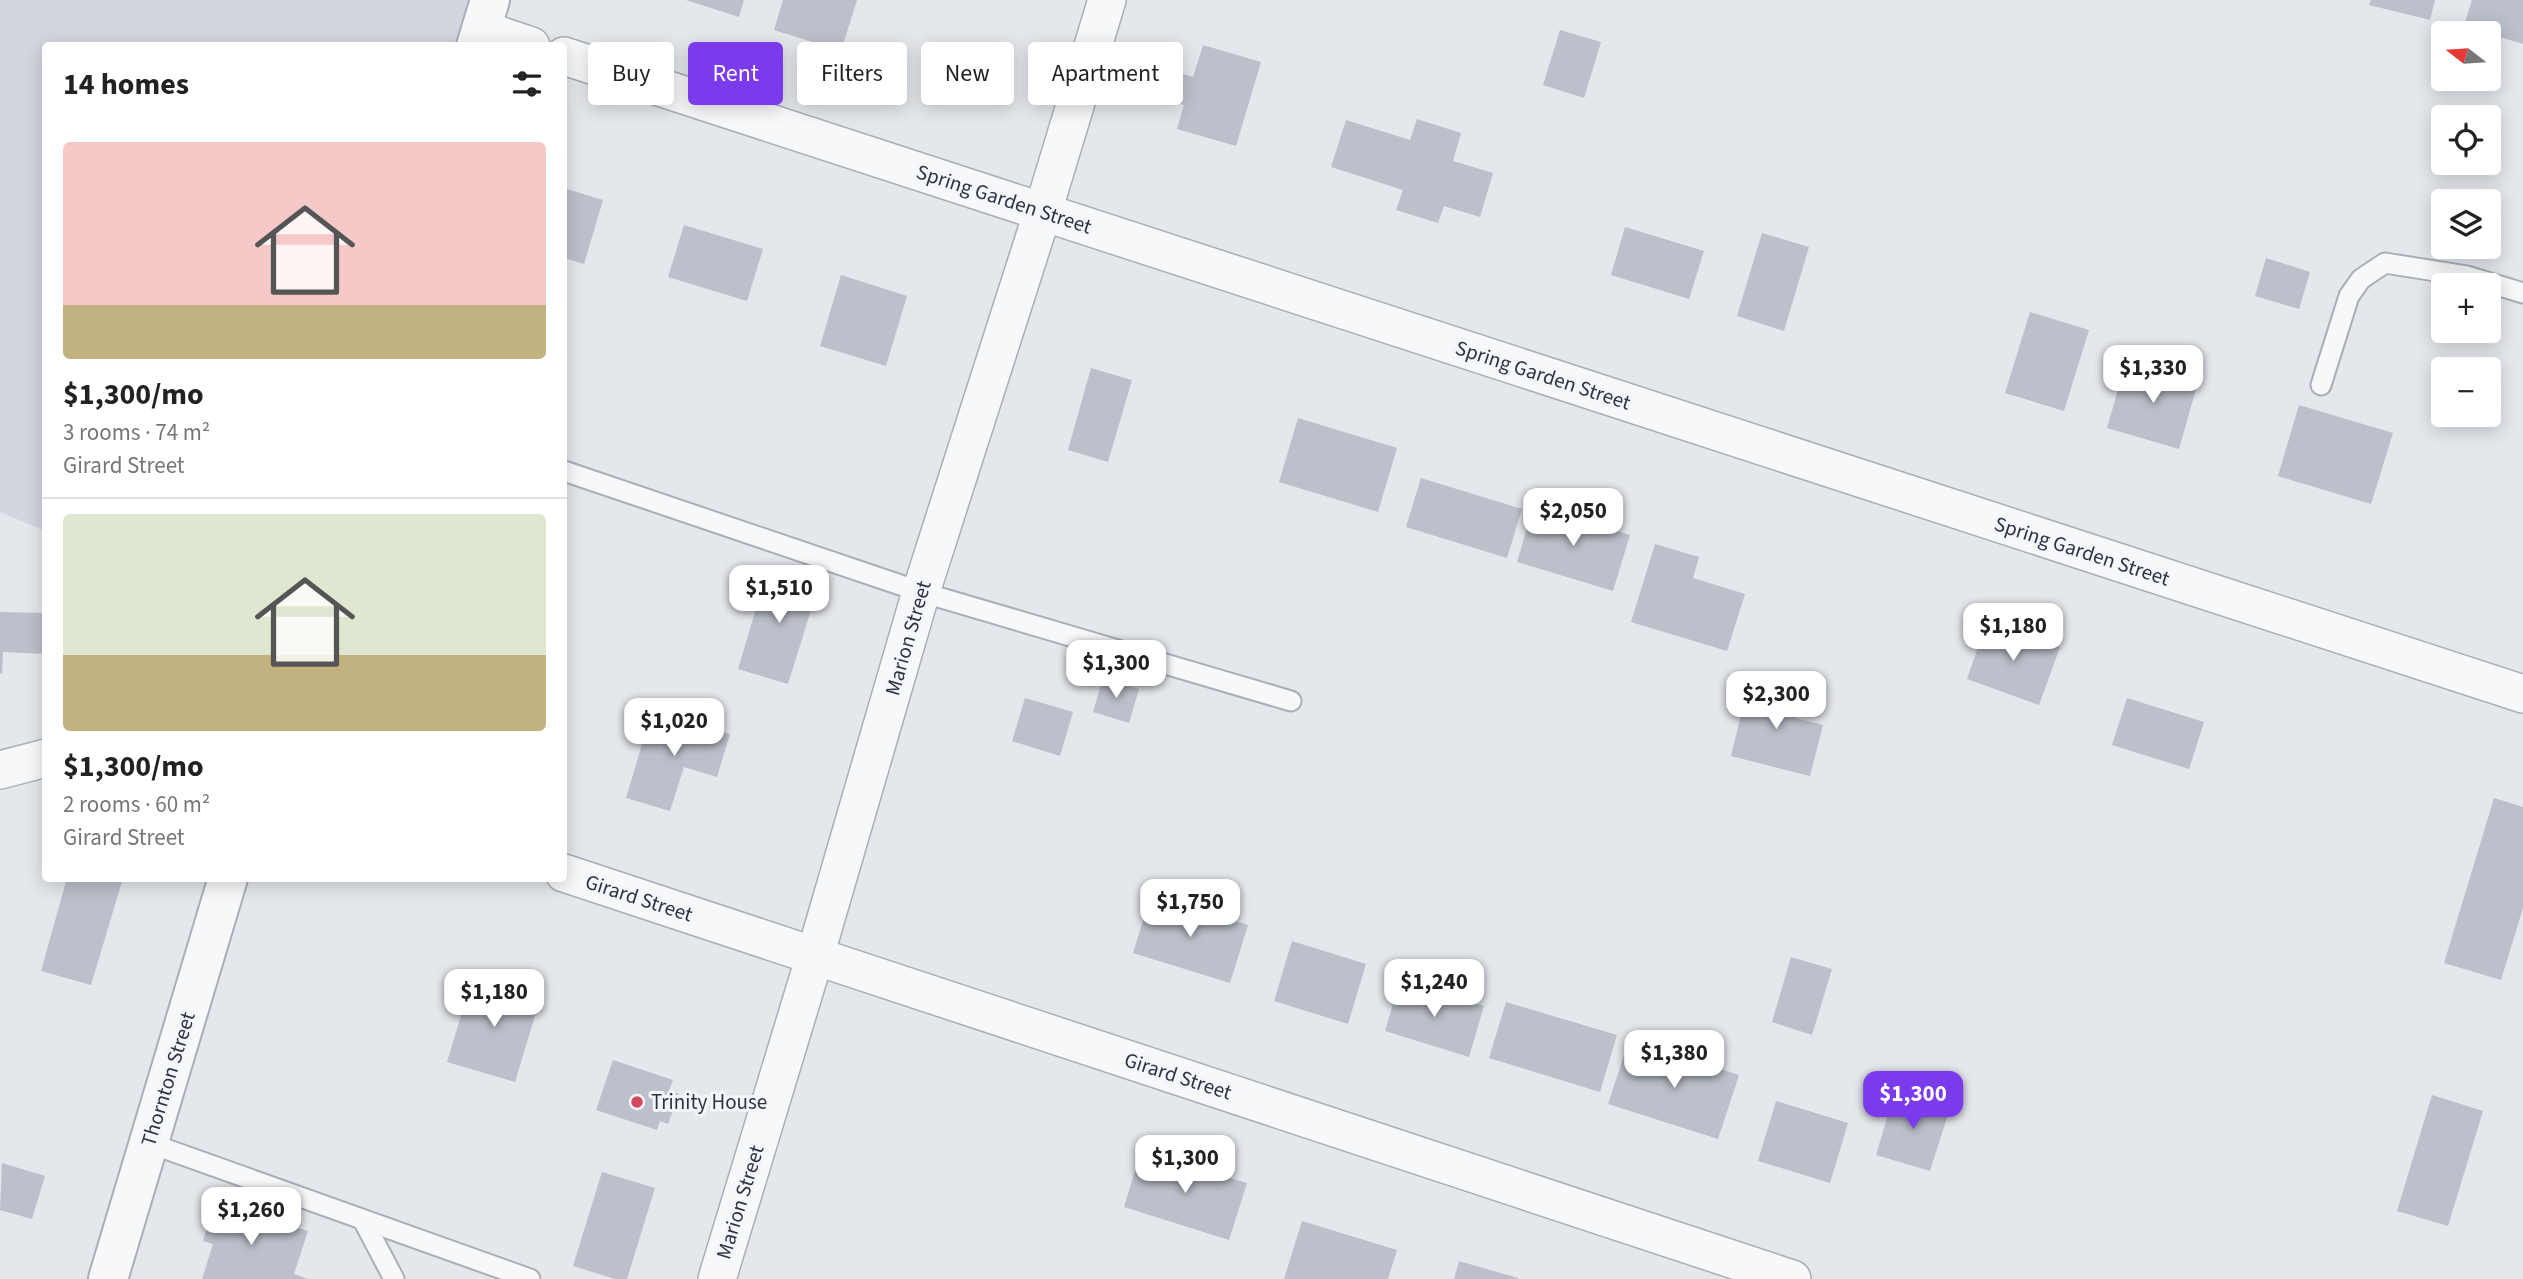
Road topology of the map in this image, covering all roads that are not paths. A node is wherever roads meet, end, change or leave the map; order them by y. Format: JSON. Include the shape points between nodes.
{"nodes":[{"id":1,"x":1107,"y":0,"type":"edge"},
{"id":2,"x":482,"y":25,"type":"edge"},
{"id":3,"x":522,"y":42,"type":"edge"},
{"id":4,"x":567,"y":57,"type":"edge"},
{"id":5,"x":1043,"y":211,"type":"junction"},
{"id":6,"x":2523,"y":293,"type":"edge"},
{"id":7,"x":2321,"y":384,"type":"dead end"},
{"id":8,"x":567,"y":472,"type":"edge"},
{"id":9,"x":921,"y":592,"type":"junction"},
{"id":10,"x":2523,"y":694,"type":"edge"},
{"id":11,"x":1291,"y":701,"type":"dead end"},
{"id":12,"x":42,"y":759,"type":"edge"},
{"id":13,"x":0,"y":770,"type":"edge"},
{"id":14,"x":567,"y":874,"type":"edge"},
{"id":15,"x":227,"y":882,"type":"edge"},
{"id":16,"x":815,"y":956,"type":"junction"},
{"id":17,"x":149,"y":1143,"type":"junction"},
{"id":18,"x":363,"y":1220,"type":"junction"},
{"id":19,"x":108,"y":1279,"type":"edge"},
{"id":20,"x":394,"y":1279,"type":"edge"},
{"id":21,"x":530,"y":1279,"type":"edge"},
{"id":22,"x":716,"y":1279,"type":"edge"},
{"id":23,"x":1792,"y":1279,"type":"edge"}],
"edges":[{"from":1,"to":5,"type":"street","name":"Marion Street"},
{"from":2,"to":3,"type":"street"},
{"from":4,"to":5,"type":"street","name":"Spring Garden Street"},
{"from":5,"to":9,"type":"street","name":"Marion Street"},
{"from":5,"to":10,"type":"street","name":"Spring Garden Street"},
{"from":6,"to":7,"type":"lane","via":[[2467,276],[2385,263],[2361,279],[2349,296]]},
{"from":8,"to":9,"type":"lane"},
{"from":9,"to":11,"type":"lane"},
{"from":9,"to":16,"type":"street","name":"Marion Street"},
{"from":12,"to":13,"type":"street"},
{"from":14,"to":16,"type":"street","name":"Girard Street"},
{"from":15,"to":17,"type":"street","name":"Thornton Street"},
{"from":16,"to":22,"type":"street","name":"Marion Street"},
{"from":16,"to":23,"type":"street","name":"Girard Street"},
{"from":17,"to":18,"type":"lane"},
{"from":17,"to":19,"type":"street","name":"Thornton Street"},
{"from":18,"to":20,"type":"lane"},
{"from":18,"to":21,"type":"lane"}]}
